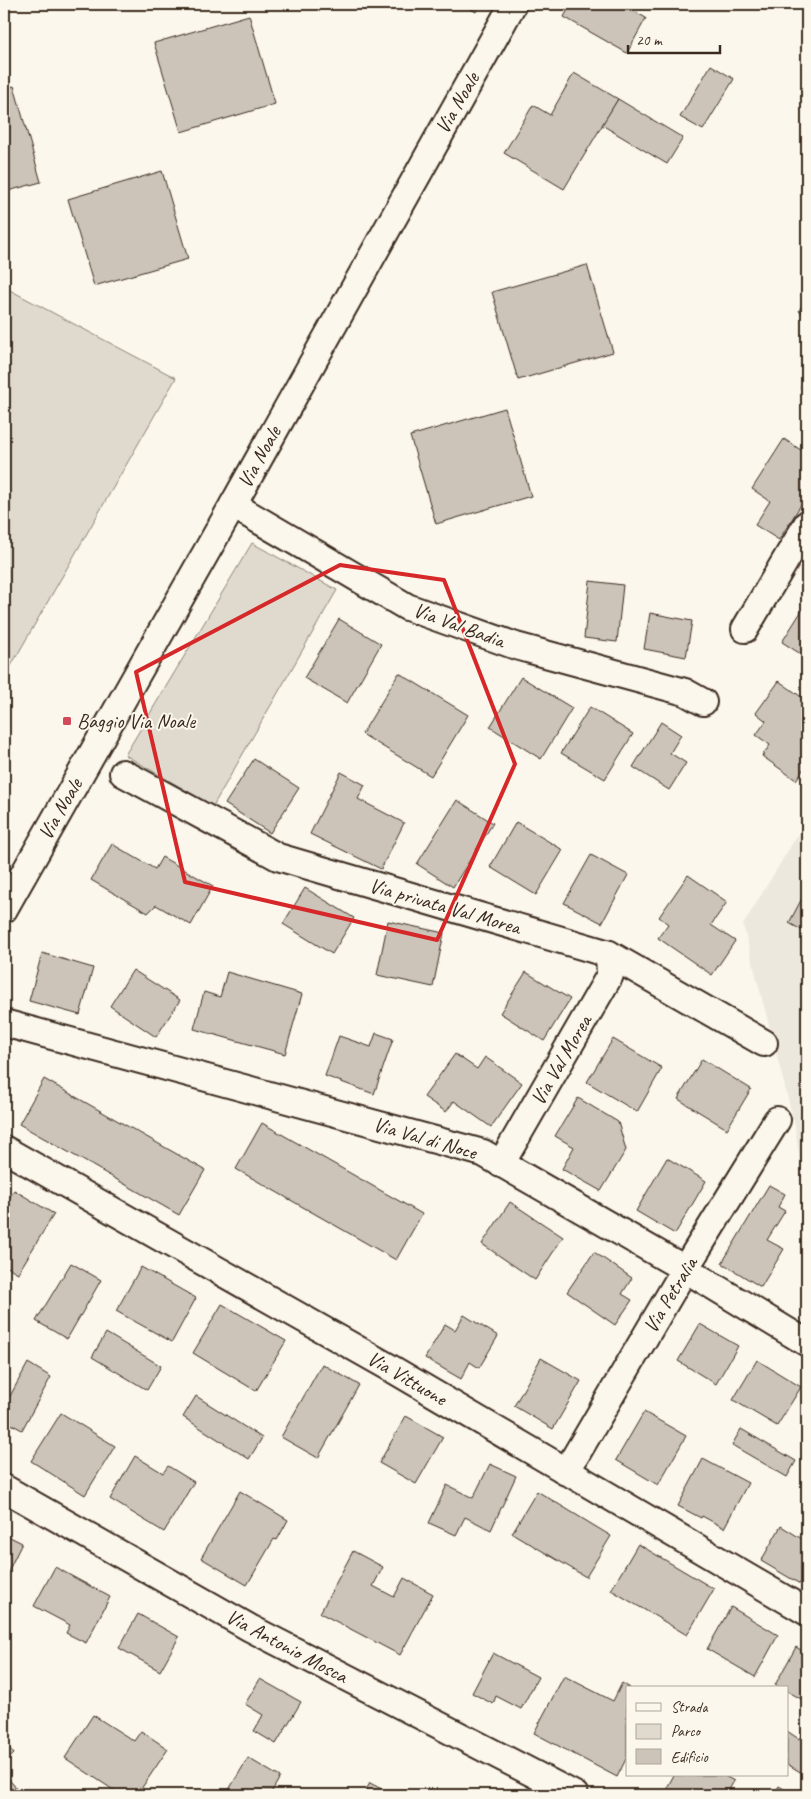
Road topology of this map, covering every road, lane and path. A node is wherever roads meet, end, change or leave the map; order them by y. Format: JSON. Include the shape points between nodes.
{"nodes":[{"id":1,"x":513,"y":4,"type":"edge"},
{"id":2,"x":233,"y":505,"type":"junction"},
{"id":3,"x":807,"y":524,"type":"edge"},
{"id":4,"x":744,"y":629,"type":"dead end"},
{"id":5,"x":703,"y":702,"type":"dead end"},
{"id":6,"x":123,"y":773,"type":"dead end"},
{"id":7,"x":4,"y":909,"type":"edge"},
{"id":8,"x":609,"y":954,"type":"junction"},
{"id":9,"x":4,"y":1023,"type":"edge"},
{"id":10,"x":764,"y":1043,"type":"dead end"},
{"id":11,"x":777,"y":1120,"type":"dead end"},
{"id":12,"x":4,"y":1149,"type":"edge"},
{"id":13,"x":501,"y":1164,"type":"junction"},
{"id":14,"x":685,"y":1269,"type":"junction"},
{"id":15,"x":807,"y":1344,"type":"edge"},
{"id":16,"x":566,"y":1472,"type":"junction"},
{"id":17,"x":4,"y":1488,"type":"edge"},
{"id":18,"x":807,"y":1612,"type":"edge"},
{"id":19,"x":575,"y":1795,"type":"edge"}],
"edges":[{"from":1,"to":2,"type":"street","name":"Via Noale"},
{"from":2,"to":5,"type":"street","name":"Via Val Badia","via":[[407,607],[516,646],[685,692]]},
{"from":2,"to":7,"type":"street","name":"Via Noale"},
{"from":3,"to":4,"type":"street"},
{"from":6,"to":8,"type":"street","name":"Via privata Val Morea","via":[[278,857]]},
{"from":8,"to":10,"type":"street","name":"Via privata Val Morea"},
{"from":8,"to":13,"type":"street","name":"Via Val Morea","via":[[610,975]]},
{"from":9,"to":13,"type":"street","name":"Via Val di Noce","via":[[483,1153]]},
{"from":11,"to":14,"type":"street","name":"Via Petralia"},
{"from":12,"to":16,"type":"street","name":"Via Vittuone"},
{"from":13,"to":14,"type":"street","name":"Via Val di Noce"},
{"from":14,"to":15,"type":"street","name":"Via Val di Noce"},
{"from":14,"to":16,"type":"street","name":"Via Petralia"},
{"from":16,"to":18,"type":"street","name":"Via Vittuone"},
{"from":17,"to":19,"type":"street","name":"Via Antonio Mosca","via":[[250,1628]]}]}
